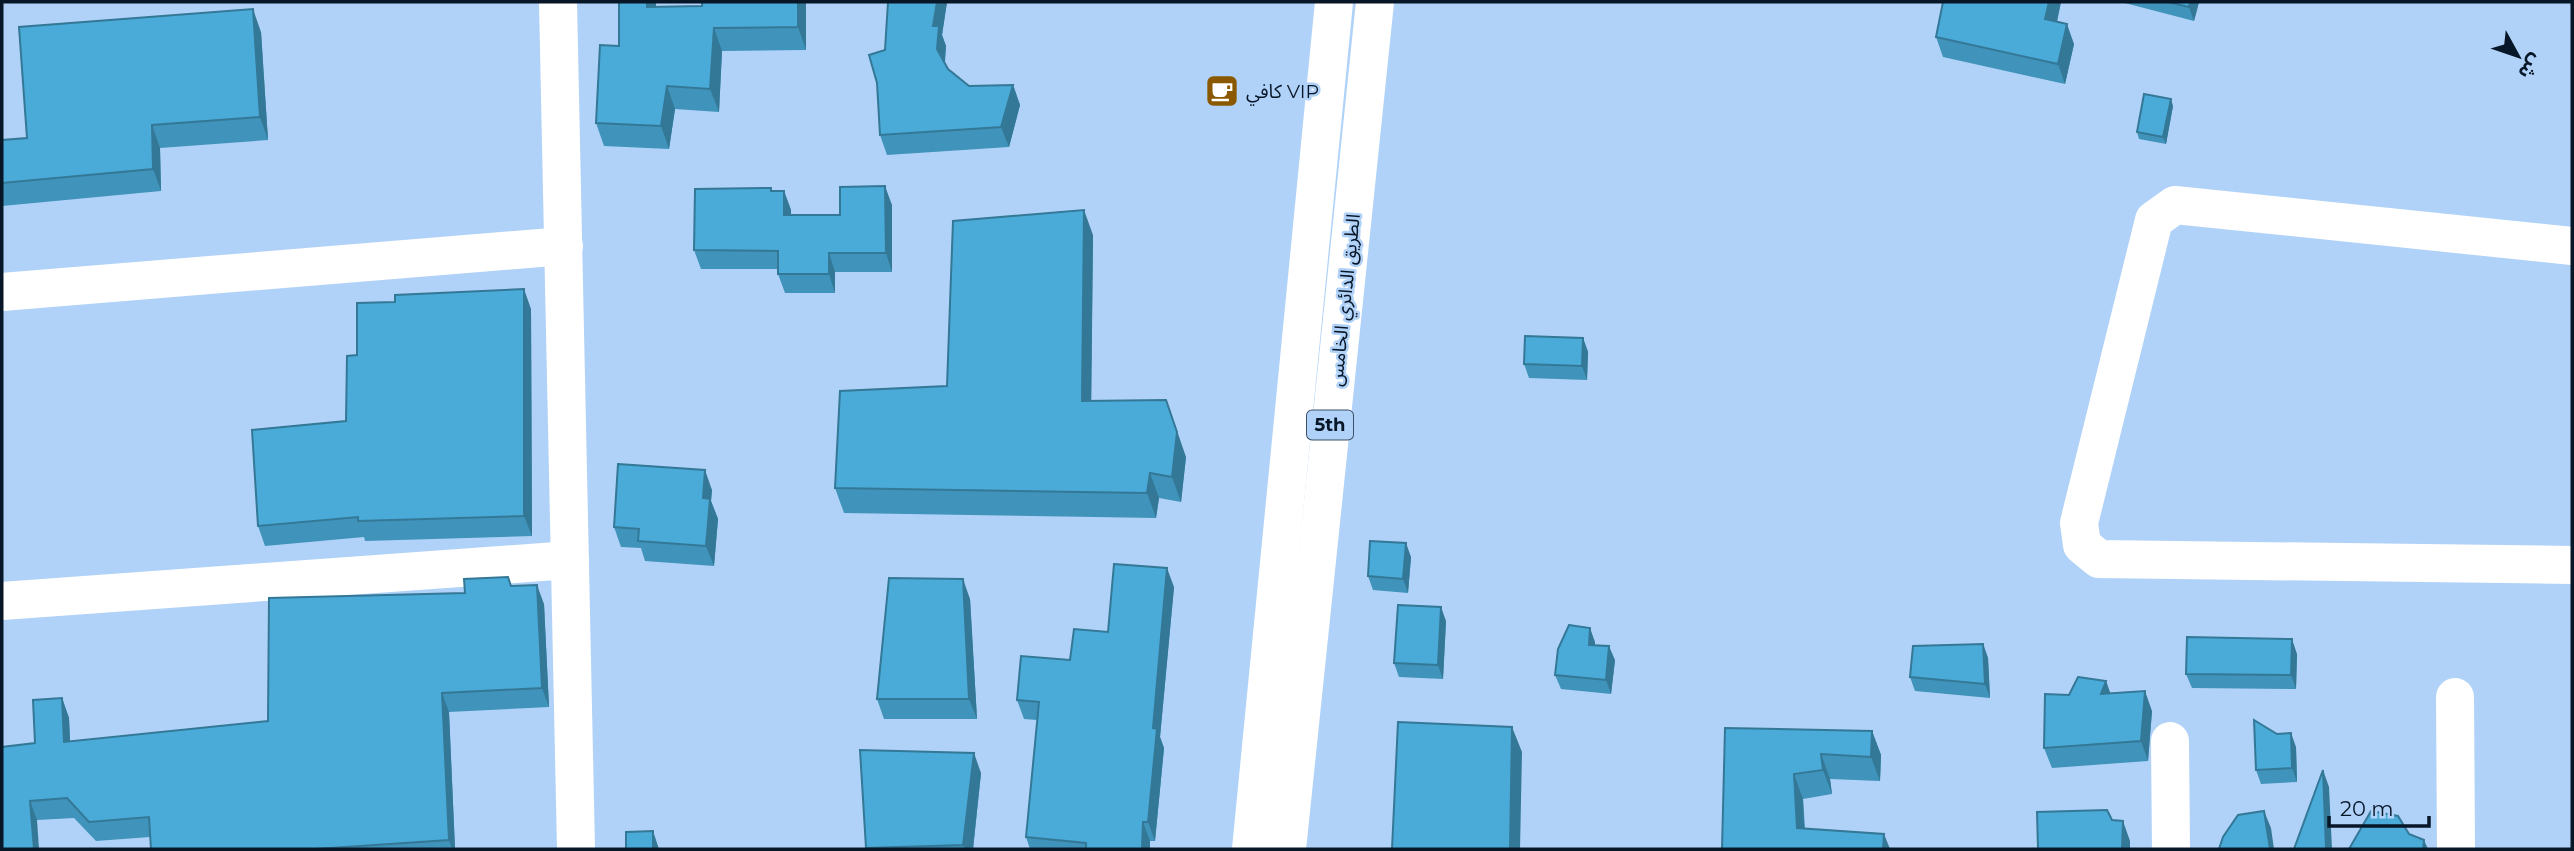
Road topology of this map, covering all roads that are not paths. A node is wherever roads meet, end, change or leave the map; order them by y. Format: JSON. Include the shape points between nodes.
{"nodes":[{"id":1,"x":558,"y":2,"type":"edge"},
{"id":2,"x":1334,"y":2,"type":"edge"},
{"id":3,"x":1375,"y":2,"type":"edge"},
{"id":4,"x":564,"y":246,"type":"junction"},
{"id":5,"x":2572,"y":246,"type":"edge"},
{"id":6,"x":2,"y":292,"type":"edge"},
{"id":7,"x":570,"y":560,"type":"junction"},
{"id":8,"x":2572,"y":565,"type":"edge"},
{"id":9,"x":2,"y":601,"type":"edge"},
{"id":10,"x":2455,"y":697,"type":"dead end"},
{"id":11,"x":2170,"y":741,"type":"dead end"},
{"id":12,"x":576,"y":849,"type":"edge"},
{"id":13,"x":1251,"y":849,"type":"edge"},
{"id":14,"x":1287,"y":849,"type":"edge"},
{"id":15,"x":2171,"y":849,"type":"edge"},
{"id":16,"x":2456,"y":849,"type":"edge"}],
"edges":[{"from":1,"to":4,"type":"street"},
{"from":2,"to":13,"type":"street","name":"الطريق الدائري الخامس","number":"5th"},
{"from":3,"to":14,"type":"street","name":"الطريق الدائري الخامس","number":"5th"},
{"from":4,"to":6,"type":"street"},
{"from":4,"to":7,"type":"street"},
{"from":5,"to":8,"type":"street","via":[[2175,205],[2163,211],[2154,220],[2079,523],[2082,545],[2099,559]]},
{"from":7,"to":9,"type":"street"},
{"from":7,"to":12,"type":"street"},
{"from":10,"to":16,"type":"street"},
{"from":11,"to":15,"type":"street"}]}
